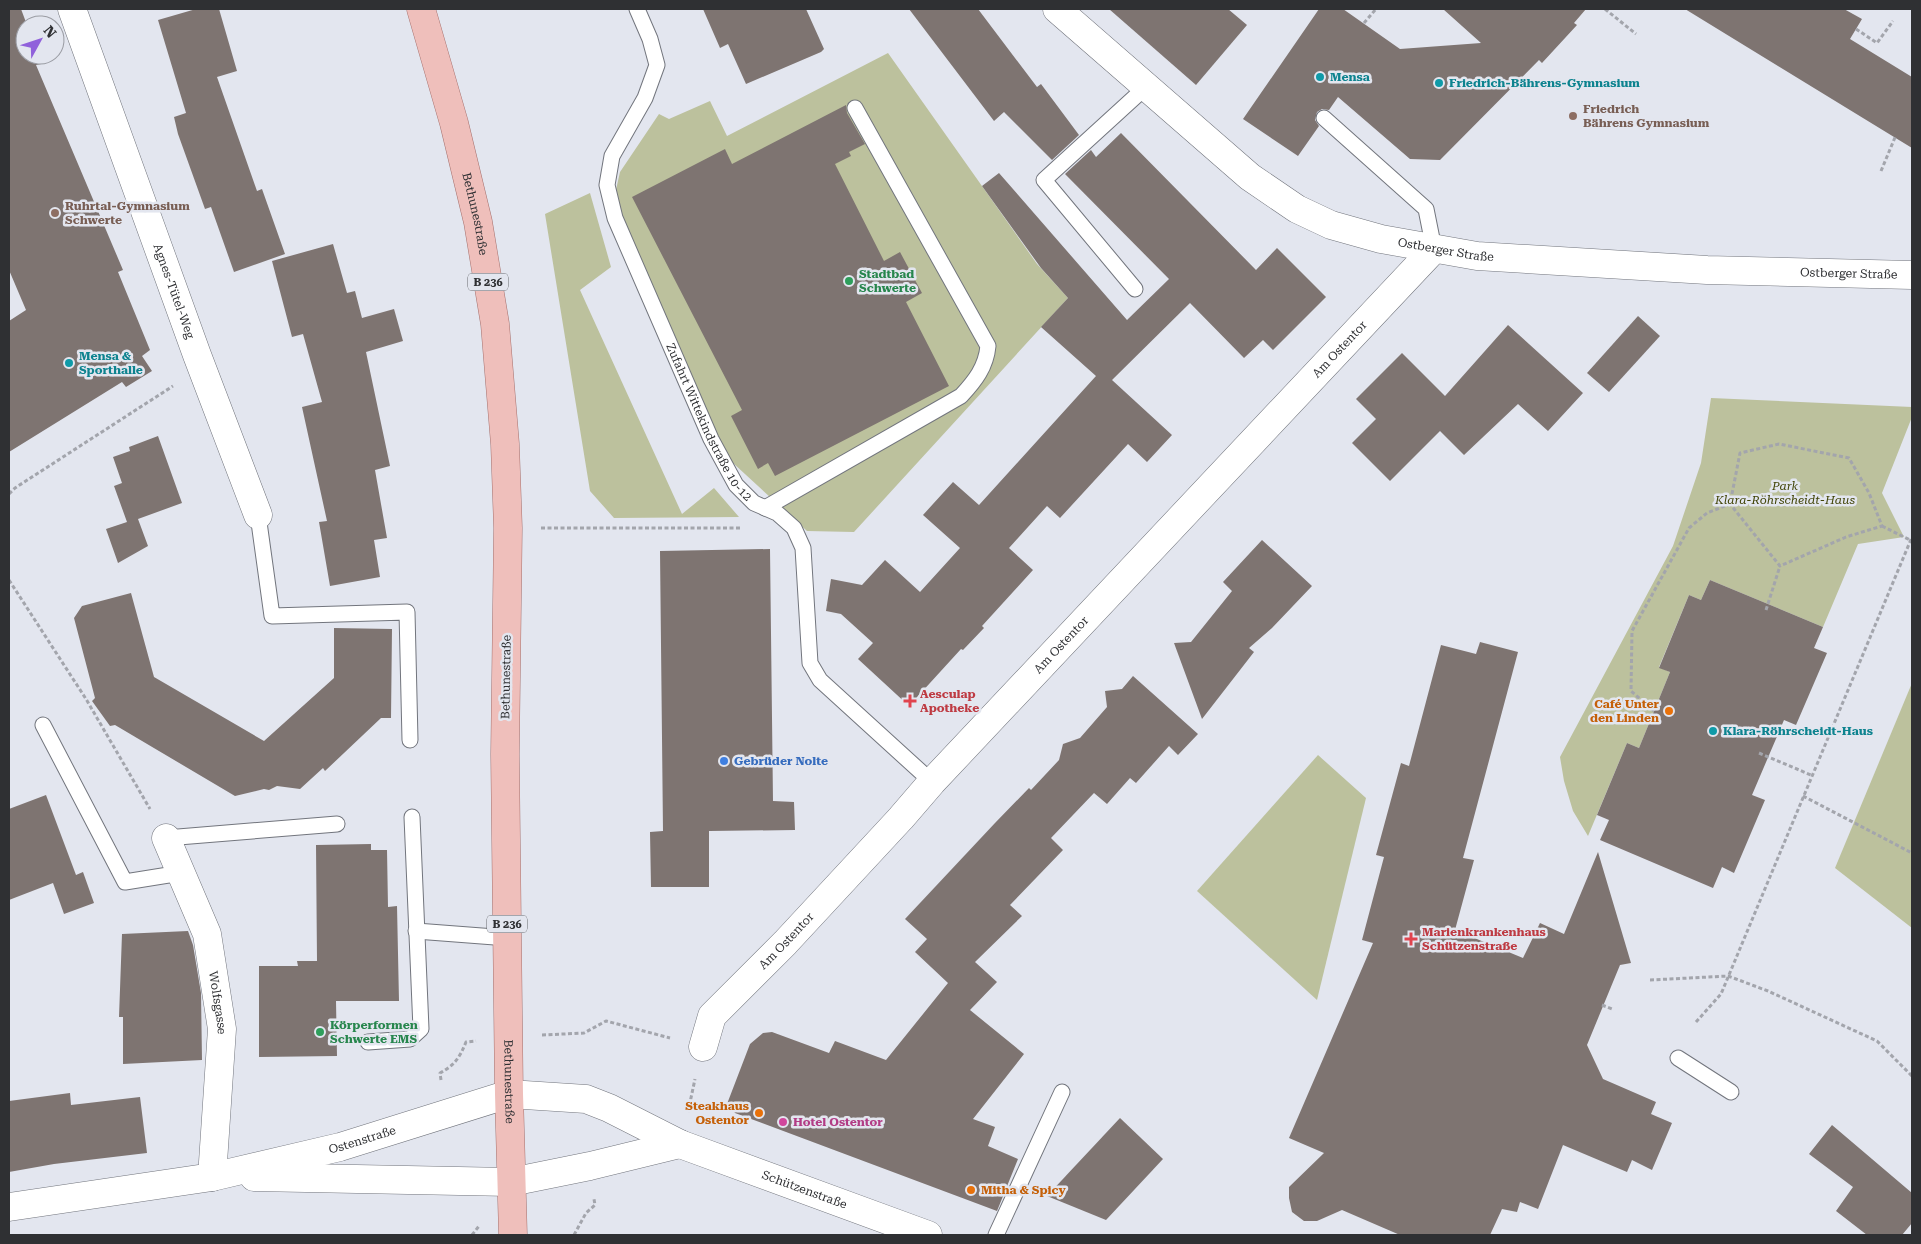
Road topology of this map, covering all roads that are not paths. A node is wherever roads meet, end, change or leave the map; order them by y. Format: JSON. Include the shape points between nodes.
{"nodes":[{"id":1,"x":72,"y":9,"type":"edge"},
{"id":2,"x":421,"y":9,"type":"edge"},
{"id":3,"x":637,"y":9,"type":"edge"},
{"id":4,"x":1057,"y":9,"type":"edge"},
{"id":5,"x":1147,"y":86,"type":"junction"},
{"id":6,"x":855,"y":108,"type":"dead end"},
{"id":7,"x":1324,"y":118,"type":"dead end"},
{"id":8,"x":1434,"y":249,"type":"junction"},
{"id":9,"x":1912,"y":275,"type":"edge"},
{"id":10,"x":1135,"y":289,"type":"dead end"},
{"id":11,"x":765,"y":508,"type":"junction"},
{"id":12,"x":258,"y":515,"type":"joint"},
{"id":13,"x":43,"y":726,"type":"dead end"},
{"id":14,"x":410,"y":740,"type":"dead end"},
{"id":15,"x":932,"y":782,"type":"junction"},
{"id":16,"x":412,"y":817,"type":"dead end"},
{"id":17,"x":337,"y":824,"type":"dead end"},
{"id":18,"x":166,"y":838,"type":"joint"},
{"id":19,"x":181,"y":873,"type":"junction"},
{"id":20,"x":416,"y":931,"type":"junction"},
{"id":21,"x":508,"y":938,"type":"junction"},
{"id":22,"x":368,"y":1042,"type":"dead end"},
{"id":23,"x":703,"y":1047,"type":"road end"},
{"id":24,"x":1678,"y":1058,"type":"dead end"},
{"id":25,"x":1062,"y":1092,"type":"dead end"},
{"id":26,"x":1731,"y":1092,"type":"dead end"},
{"id":27,"x":509,"y":1094,"type":"junction"},
{"id":28,"x":680,"y":1144,"type":"junction"},
{"id":29,"x":212,"y":1177,"type":"junction"},
{"id":30,"x":511,"y":1182,"type":"junction"},
{"id":31,"x":9,"y":1207,"type":"edge"},
{"id":32,"x":888,"y":1228,"type":"edge"},
{"id":33,"x":513,"y":1235,"type":"edge"},
{"id":34,"x":928,"y":1235,"type":"edge"},
{"id":35,"x":996,"y":1235,"type":"edge"}],
"edges":[{"from":1,"to":12,"type":"street","name":"Agnes-Tütel-Weg"},
{"from":2,"to":21,"type":"main road","name":"Bethunestraße","number":"B 236","via":[[478,222],[495,324],[508,528],[505,754]]},
{"from":3,"to":11,"type":"lane","name":"Zufahrt Wittekindstraße 10-12","via":[[657,65],[645,98],[612,156],[607,185],[615,218],[711,439],[736,485],[754,503]]},
{"from":4,"to":5,"type":"street","name":"Ostberger Straße"},
{"from":5,"to":8,"type":"street","name":"Ostberger Straße","via":[[1250,177],[1297,210],[1380,239]]},
{"from":5,"to":10,"type":"lane","via":[[1044,180]]},
{"from":6,"to":11,"type":"lane","via":[[988,346],[987,360],[961,396]]},
{"from":7,"to":8,"type":"lane","via":[[1426,209]]},
{"from":8,"to":9,"type":"street","name":"Ostberger Straße","via":[[1477,256],[1707,270]]},
{"from":8,"to":15,"type":"street","name":"Am Ostentor"},
{"from":11,"to":15,"type":"lane","name":"Zufahrt Wittekindstraße 10-12","via":[[777,513],[794,528],[804,548],[810,663],[820,680]]},
{"from":12,"to":14,"type":"lane","via":[[272,616],[407,612]]},
{"from":13,"to":19,"type":"lane","via":[[124,882]]},
{"from":15,"to":23,"type":"street","name":"Am Ostentor","via":[[785,943],[712,1016]]},
{"from":16,"to":20,"type":"lane"},
{"from":17,"to":18,"type":"lane"},
{"from":18,"to":19,"type":"street","name":"Wolfsgasse"},
{"from":19,"to":29,"type":"street","name":"Wolfsgasse","via":[[206,934],[222,1029]]},
{"from":20,"to":21,"type":"lane"},
{"from":20,"to":22,"type":"lane","via":[[421,1029],[410,1038]]},
{"from":21,"to":27,"type":"main road","name":"Bethunestraße","number":"B 236"},
{"from":24,"to":26,"type":"lane"},
{"from":25,"to":35,"type":"lane"},
{"from":27,"to":28,"type":"street","name":"Schützenstraße","via":[[586,1099]]},
{"from":27,"to":29,"type":"street","name":"Ostenstraße","via":[[340,1147]]},
{"from":27,"to":30,"type":"main road","name":"Bethunestraße","number":"B 236"},
{"from":28,"to":30,"type":"street"},
{"from":28,"to":32,"type":"street","name":"Schützenstraße"},
{"from":29,"to":30,"type":"street","name":"Ostenstraße"},
{"from":29,"to":31,"type":"street","name":"Ostenstraße"},
{"from":30,"to":33,"type":"main road","name":"Bethunestraße","number":"B 236"},
{"from":32,"to":34,"type":"street","name":"Schützenstraße"}]}
